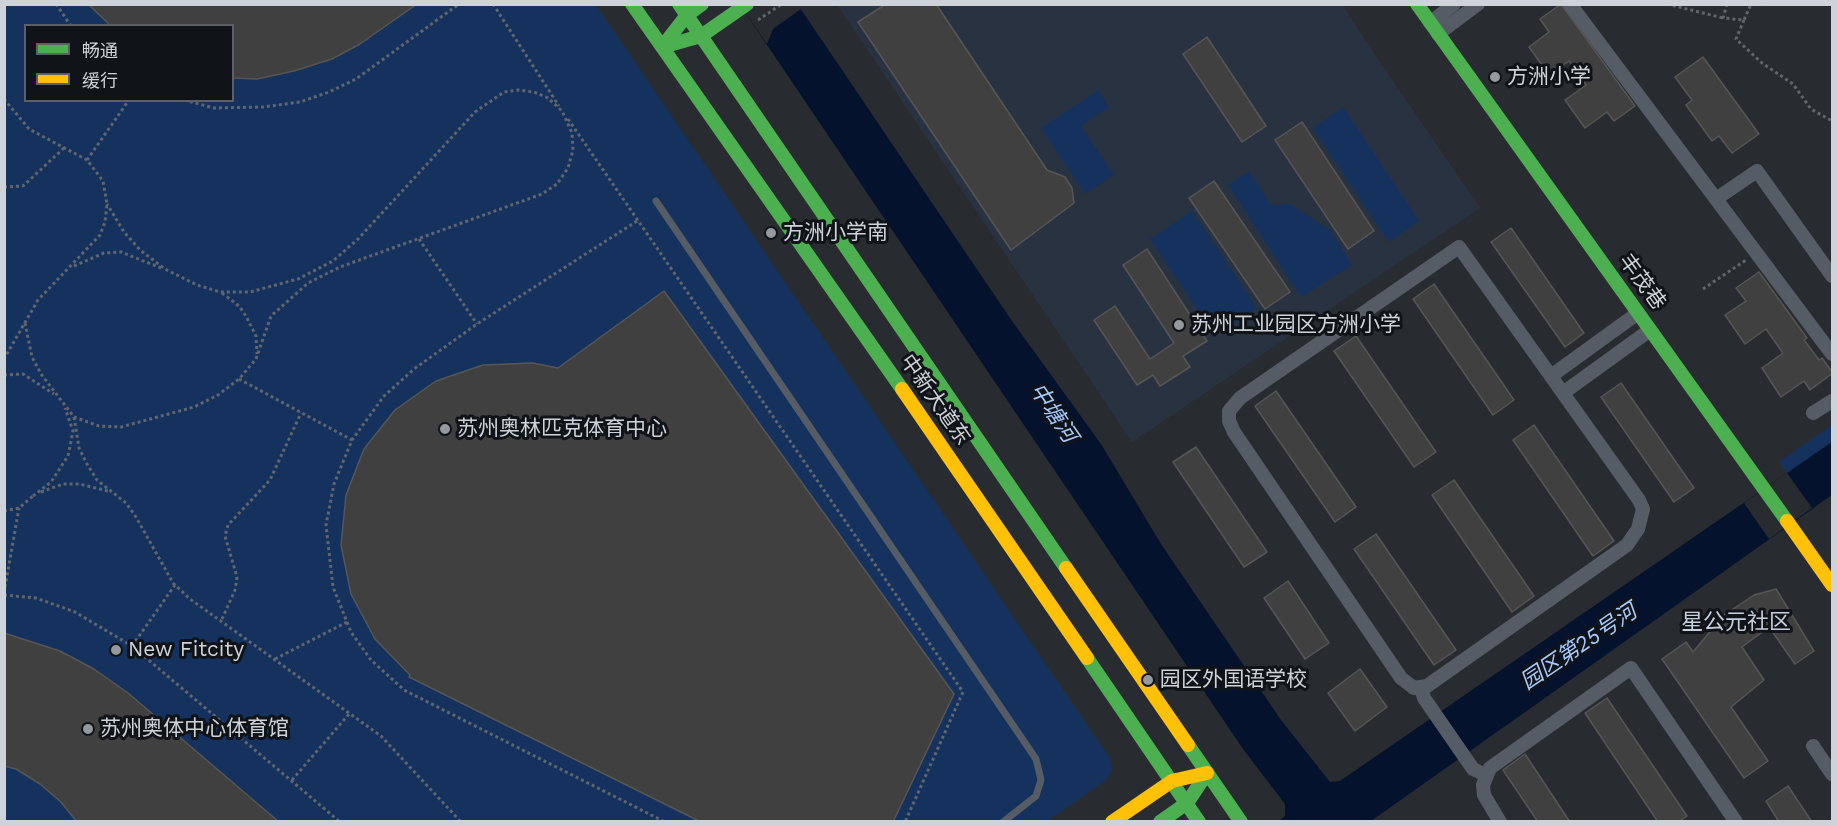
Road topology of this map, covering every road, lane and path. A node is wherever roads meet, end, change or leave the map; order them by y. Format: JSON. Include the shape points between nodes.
{"nodes":[{"id":1,"x":56,"y":4,"type":"edge"},
{"id":2,"x":459,"y":4,"type":"edge"},
{"id":3,"x":493,"y":4,"type":"edge"},
{"id":4,"x":632,"y":4,"type":"edge"},
{"id":5,"x":702,"y":4,"type":"edge"},
{"id":6,"x":782,"y":4,"type":"edge"},
{"id":7,"x":1417,"y":4,"type":"edge"},
{"id":8,"x":1454,"y":4,"type":"edge"},
{"id":9,"x":1478,"y":4,"type":"edge"},
{"id":10,"x":1570,"y":4,"type":"edge"},
{"id":11,"x":1667,"y":4,"type":"edge"},
{"id":12,"x":1727,"y":4,"type":"edge"},
{"id":13,"x":1750,"y":4,"type":"edge"},
{"id":14,"x":745,"y":6,"type":"edge"},
{"id":15,"x":683,"y":10,"type":"edge"},
{"id":16,"x":1724,"y":18,"type":"junction"},
{"id":17,"x":1744,"y":20,"type":"junction"},
{"id":18,"x":753,"y":23,"type":"dead end"},
{"id":19,"x":71,"y":24,"type":"edge"},
{"id":20,"x":1434,"y":28,"type":"junction"},
{"id":21,"x":700,"y":36,"type":"junction"},
{"id":22,"x":662,"y":47,"type":"junction"},
{"id":23,"x":4,"y":99,"type":"edge"},
{"id":24,"x":128,"y":102,"type":"edge"},
{"id":25,"x":192,"y":102,"type":"edge"},
{"id":26,"x":562,"y":111,"type":"junction"},
{"id":27,"x":1833,"y":121,"type":"edge"},
{"id":28,"x":65,"y":147,"type":"junction"},
{"id":29,"x":87,"y":160,"type":"junction"},
{"id":30,"x":4,"y":188,"type":"edge"},
{"id":31,"x":1716,"y":199,"type":"junction"},
{"id":32,"x":656,"y":201,"type":"dead end"},
{"id":33,"x":107,"y":204,"type":"junction"},
{"id":34,"x":637,"y":221,"type":"junction"},
{"id":35,"x":419,"y":240,"type":"junction"},
{"id":36,"x":1756,"y":253,"type":"junction"},
{"id":37,"x":73,"y":267,"type":"junction"},
{"id":38,"x":165,"y":269,"type":"junction"},
{"id":39,"x":1833,"y":276,"type":"edge"},
{"id":40,"x":1703,"y":289,"type":"dead end"},
{"id":41,"x":220,"y":292,"type":"junction"},
{"id":42,"x":1638,"y":313,"type":"junction"},
{"id":43,"x":26,"y":323,"type":"junction"},
{"id":44,"x":477,"y":324,"type":"junction"},
{"id":45,"x":1650,"y":330,"type":"junction"},
{"id":46,"x":1831,"y":350,"type":"edge"},
{"id":47,"x":256,"y":358,"type":"junction"},
{"id":48,"x":4,"y":359,"type":"edge"},
{"id":49,"x":4,"y":375,"type":"edge"},
{"id":50,"x":1551,"y":376,"type":"junction"},
{"id":51,"x":239,"y":379,"type":"junction"},
{"id":52,"x":1563,"y":393,"type":"junction"},
{"id":53,"x":60,"y":399,"type":"junction"},
{"id":54,"x":1833,"y":401,"type":"edge"},
{"id":55,"x":301,"y":412,"type":"junction"},
{"id":56,"x":1813,"y":413,"type":"dead end"},
{"id":57,"x":74,"y":417,"type":"junction"},
{"id":58,"x":352,"y":440,"type":"junction"},
{"id":59,"x":109,"y":492,"type":"junction"},
{"id":60,"x":33,"y":496,"type":"junction"},
{"id":61,"x":19,"y":508,"type":"junction"},
{"id":62,"x":4,"y":511,"type":"edge"},
{"id":63,"x":175,"y":585,"type":"junction"},
{"id":64,"x":1833,"y":585,"type":"edge"},
{"id":65,"x":4,"y":594,"type":"edge"},
{"id":66,"x":221,"y":620,"type":"junction"},
{"id":67,"x":347,"y":622,"type":"junction"},
{"id":68,"x":132,"y":646,"type":"junction"},
{"id":69,"x":275,"y":659,"type":"junction"},
{"id":70,"x":1421,"y":688,"type":"junction"},
{"id":71,"x":350,"y":713,"type":"junction"},
{"id":72,"x":1813,"y":746,"type":"dead end"},
{"id":73,"x":1207,"y":773,"type":"junction"},
{"id":74,"x":1833,"y":774,"type":"edge"},
{"id":75,"x":1486,"y":775,"type":"junction"},
{"id":76,"x":292,"y":780,"type":"junction"},
{"id":77,"x":1172,"y":781,"type":"junction"},
{"id":78,"x":1187,"y":803,"type":"junction"},
{"id":79,"x":659,"y":820,"type":"edge"},
{"id":80,"x":340,"y":822,"type":"edge"},
{"id":81,"x":461,"y":822,"type":"edge"},
{"id":82,"x":665,"y":822,"type":"edge"},
{"id":83,"x":904,"y":822,"type":"edge"},
{"id":84,"x":1003,"y":822,"type":"edge"},
{"id":85,"x":1112,"y":822,"type":"edge"},
{"id":86,"x":1160,"y":822,"type":"edge"},
{"id":87,"x":1199,"y":822,"type":"edge"},
{"id":88,"x":1240,"y":822,"type":"edge"},
{"id":89,"x":1500,"y":822,"type":"edge"},
{"id":90,"x":1736,"y":822,"type":"edge"}],
"edges":[{"from":1,"to":19,"type":"path"},
{"from":2,"to":25,"type":"path","via":[[356,79],[330,92],[300,102],[263,107],[214,108]]},
{"from":3,"to":26,"type":"path"},
{"from":4,"to":22,"type":"main road","name":"中新大道东"},
{"from":5,"to":15,"type":"main road"},
{"from":6,"to":18,"type":"path"},
{"from":7,"to":20,"type":"main road","name":"丰茂巷"},
{"from":8,"to":20,"type":"street"},
{"from":9,"to":20,"type":"street"},
{"from":10,"to":31,"type":"street"},
{"from":11,"to":16,"type":"path"},
{"from":12,"to":16,"type":"path"},
{"from":13,"to":17,"type":"path"},
{"from":14,"to":21,"type":"main road"},
{"from":15,"to":21,"type":"main road","name":"中新大道东"},
{"from":15,"to":22,"type":"main road"},
{"from":16,"to":17,"type":"path"},
{"from":17,"to":27,"type":"path","via":[[1736,39],[1793,84],[1811,109]]},
{"from":20,"to":42,"type":"main road","name":"丰茂巷"},
{"from":21,"to":22,"type":"main road"},
{"from":21,"to":73,"type":"main road","name":"中新大道东"},
{"from":22,"to":77,"type":"main road","name":"中新大道东"},
{"from":23,"to":28,"type":"path","via":[[29,129]]},
{"from":24,"to":29,"type":"path"},
{"from":26,"to":34,"type":"path"},
{"from":26,"to":35,"type":"path","via":[[572,133],[573,150],[568,168],[557,184],[521,203]]},
{"from":26,"to":41,"type":"path","via":[[534,92],[504,92],[475,112],[333,261],[298,279],[250,292]]},
{"from":28,"to":29,"type":"path"},
{"from":28,"to":30,"type":"path","via":[[23,186]]},
{"from":29,"to":33,"type":"path","via":[[103,181]]},
{"from":31,"to":36,"type":"street"},
{"from":31,"to":39,"type":"street","via":[[1757,171]]},
{"from":32,"to":84,"type":"lane","via":[[1036,759],[1041,780],[1036,796]]},
{"from":33,"to":37,"type":"path","via":[[99,235]]},
{"from":33,"to":38,"type":"path","via":[[124,232]]},
{"from":34,"to":44,"type":"path"},
{"from":34,"to":83,"type":"path","via":[[963,692]]},
{"from":35,"to":44,"type":"path"},
{"from":35,"to":47,"type":"path","via":[[340,267],[308,283],[271,316]]},
{"from":36,"to":40,"type":"path"},
{"from":36,"to":46,"type":"street"},
{"from":37,"to":38,"type":"path","via":[[104,253],[121,252]]},
{"from":37,"to":43,"type":"path","via":[[38,300]]},
{"from":38,"to":41,"type":"path"},
{"from":41,"to":47,"type":"path","via":[[239,306],[251,324],[256,336]]},
{"from":42,"to":45,"type":"main road","name":"丰茂巷"},
{"from":42,"to":50,"type":"street"},
{"from":43,"to":48,"type":"path"},
{"from":43,"to":53,"type":"path","via":[[32,357]]},
{"from":44,"to":58,"type":"path","via":[[384,396]]},
{"from":45,"to":52,"type":"street"},
{"from":45,"to":64,"type":"main road","name":"丰茂巷"},
{"from":47,"to":51,"type":"path"},
{"from":49,"to":53,"type":"path","via":[[23,374]]},
{"from":50,"to":52,"type":"street"},
{"from":50,"to":70,"type":"street","via":[[1459,247],[1240,398],[1229,411],[1234,432],[1401,678],[1414,688]]},
{"from":51,"to":55,"type":"path"},
{"from":51,"to":57,"type":"path","via":[[194,407],[121,427],[99,426]]},
{"from":52,"to":70,"type":"street","via":[[1639,500],[1642,518],[1633,539]]},
{"from":53,"to":57,"type":"path"},
{"from":53,"to":60,"type":"path","via":[[70,418],[72,443],[60,471]]},
{"from":54,"to":56,"type":"street"},
{"from":55,"to":58,"type":"path"},
{"from":55,"to":66,"type":"path","via":[[270,480],[228,525],[225,536],[237,577]]},
{"from":57,"to":59,"type":"path","via":[[79,448],[97,480]]},
{"from":58,"to":67,"type":"path","via":[[334,484],[326,525],[333,587]]},
{"from":59,"to":60,"type":"path","via":[[63,484]]},
{"from":59,"to":63,"type":"path","via":[[126,503],[136,517]]},
{"from":60,"to":61,"type":"path"},
{"from":61,"to":62,"type":"path"},
{"from":61,"to":65,"type":"path"},
{"from":63,"to":66,"type":"path"},
{"from":63,"to":68,"type":"path"},
{"from":65,"to":68,"type":"path","via":[[36,598],[75,612]]},
{"from":66,"to":69,"type":"path"},
{"from":67,"to":69,"type":"path"},
{"from":67,"to":79,"type":"path","via":[[371,660],[404,690]]},
{"from":68,"to":76,"type":"path"},
{"from":69,"to":71,"type":"path"},
{"from":70,"to":75,"type":"street","via":[[1466,760]]},
{"from":71,"to":76,"type":"path"},
{"from":71,"to":81,"type":"path","via":[[381,736]]},
{"from":72,"to":74,"type":"street"},
{"from":73,"to":77,"type":"main road"},
{"from":73,"to":78,"type":"main road"},
{"from":73,"to":88,"type":"main road","name":"中新大道东"},
{"from":75,"to":89,"type":"street","via":[[1484,795]]},
{"from":75,"to":90,"type":"street","via":[[1497,762],[1631,668]]},
{"from":76,"to":80,"type":"path"},
{"from":77,"to":78,"type":"main road","name":"中新大道东"},
{"from":77,"to":85,"type":"main road"},
{"from":78,"to":86,"type":"main road"},
{"from":78,"to":87,"type":"main road","name":"中新大道东"},
{"from":79,"to":82,"type":"path"}]}
